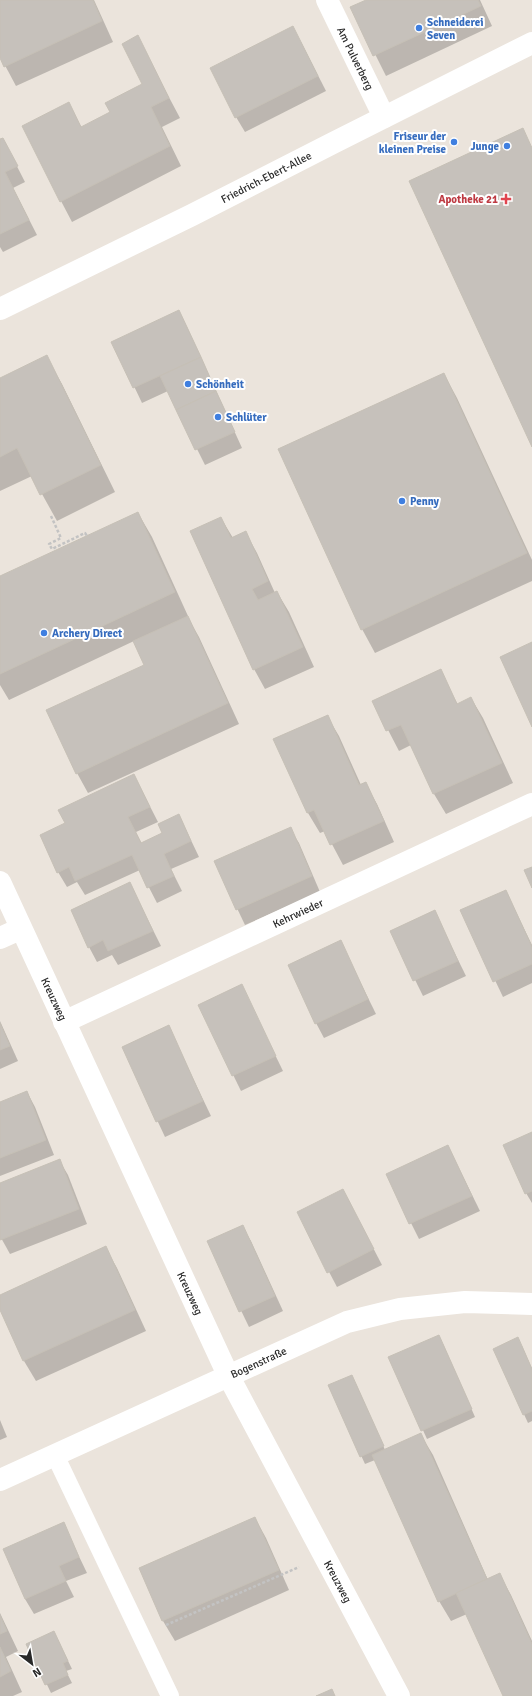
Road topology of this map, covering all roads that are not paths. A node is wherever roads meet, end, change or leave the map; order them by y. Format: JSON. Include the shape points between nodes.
{"nodes":[{"id":1,"x":327,"y":0,"type":"edge"},
{"id":2,"x":532,"y":43,"type":"edge"},
{"id":3,"x":384,"y":118,"type":"junction"},
{"id":4,"x":0,"y":309,"type":"edge"},
{"id":5,"x":532,"y":804,"type":"edge"},
{"id":6,"x":0,"y":882,"type":"edge"},
{"id":7,"x":20,"y":929,"type":"junction"},
{"id":8,"x":0,"y":938,"type":"edge"},
{"id":9,"x":64,"y":1022,"type":"junction"},
{"id":10,"x":532,"y":1304,"type":"edge"},
{"id":11,"x":228,"y":1375,"type":"junction"},
{"id":12,"x":55,"y":1455,"type":"junction"},
{"id":13,"x":0,"y":1480,"type":"edge"},
{"id":14,"x":170,"y":1696,"type":"edge"},
{"id":15,"x":399,"y":1696,"type":"edge"}],
"edges":[{"from":1,"to":3,"type":"street","name":"Am Pulverberg"},
{"from":2,"to":3,"type":"street","name":"Friedrich-Ebert-Allee"},
{"from":3,"to":4,"type":"street","name":"Friedrich-Ebert-Allee"},
{"from":5,"to":9,"type":"street","name":"Kehrwieder"},
{"from":6,"to":7,"type":"street","name":"Kreuzweg"},
{"from":7,"to":8,"type":"street"},
{"from":7,"to":9,"type":"street","name":"Kreuzweg"},
{"from":9,"to":11,"type":"street","name":"Kreuzweg"},
{"from":10,"to":11,"type":"street","name":"Bogenstraße","via":[[465,1302],[400,1309],[347,1322]]},
{"from":11,"to":12,"type":"street","name":"Bogenstraße"},
{"from":11,"to":15,"type":"street","name":"Kreuzweg"},
{"from":12,"to":13,"type":"street","name":"Bogenstraße"},
{"from":12,"to":14,"type":"lane"}]}
